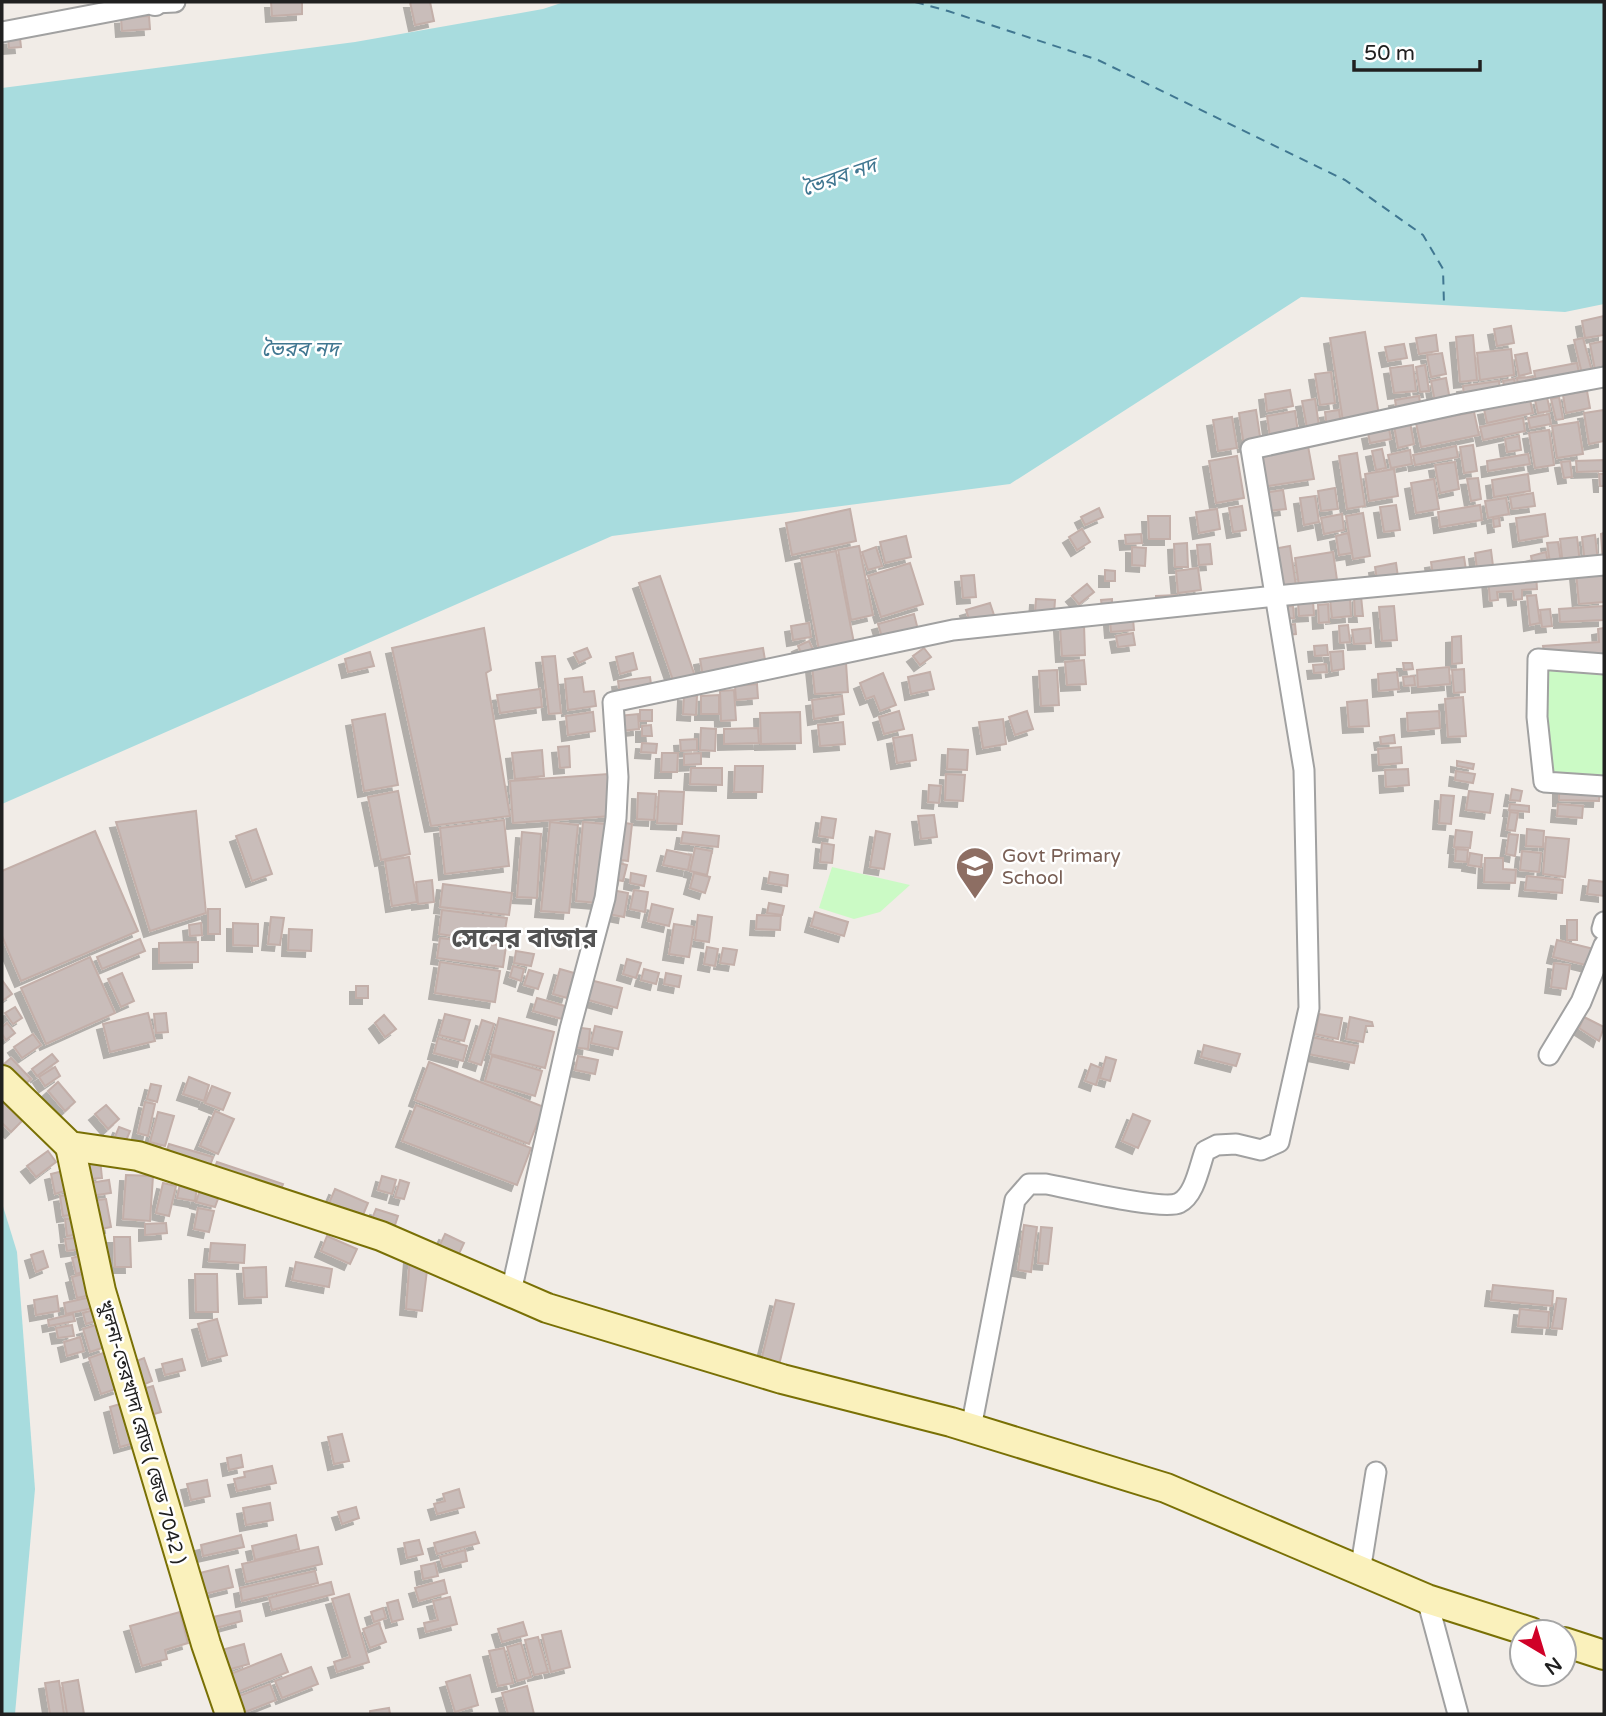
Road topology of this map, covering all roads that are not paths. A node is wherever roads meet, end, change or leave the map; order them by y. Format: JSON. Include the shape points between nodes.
{"nodes":[{"id":1,"x":161,"y":2,"type":"edge"},
{"id":2,"x":2,"y":32,"type":"edge"},
{"id":3,"x":1604,"y":377,"type":"edge"},
{"id":4,"x":1604,"y":565,"type":"edge"},
{"id":5,"x":1276,"y":596,"type":"junction"},
{"id":6,"x":1604,"y":664,"type":"edge"},
{"id":7,"x":1604,"y":786,"type":"edge"},
{"id":8,"x":1604,"y":922,"type":"edge"},
{"id":9,"x":1604,"y":930,"type":"edge"},
{"id":10,"x":1604,"y":945,"type":"edge"},
{"id":11,"x":1549,"y":1055,"type":"dead end"},
{"id":12,"x":2,"y":1080,"type":"edge"},
{"id":13,"x":70,"y":1146,"type":"junction"},
{"id":14,"x":511,"y":1292,"type":"junction"},
{"id":15,"x":971,"y":1428,"type":"junction"},
{"id":16,"x":1376,"y":1472,"type":"dead end"},
{"id":17,"x":1360,"y":1572,"type":"junction"},
{"id":18,"x":1427,"y":1599,"type":"junction"},
{"id":19,"x":1508,"y":1625,"type":"edge"},
{"id":20,"x":1578,"y":1647,"type":"edge"},
{"id":21,"x":1604,"y":1655,"type":"edge"},
{"id":22,"x":230,"y":1714,"type":"edge"},
{"id":23,"x":1458,"y":1714,"type":"edge"}],
"edges":[{"from":1,"to":2,"type":"street"},
{"from":3,"to":5,"type":"street","via":[[1251,449]]},
{"from":4,"to":5,"type":"street"},
{"from":5,"to":14,"type":"street","via":[[953,630],[614,702],[618,777],[605,898],[570,1028]]},
{"from":5,"to":15,"type":"street","via":[[1304,770],[1309,1008],[1279,1142],[1261,1150],[1226,1144],[1205,1151],[1190,1194],[1178,1204],[1028,1184],[1015,1200]]},
{"from":6,"to":7,"type":"street","via":[[1538,659],[1536,717],[1544,782]]},
{"from":8,"to":9,"type":"street"},
{"from":10,"to":11,"type":"street","via":[[1581,1002]]},
{"from":12,"to":13,"type":"main road"},
{"from":13,"to":14,"type":"main road","via":[[138,1156],[381,1236]]},
{"from":13,"to":22,"type":"main road","name":"খুলনা-তেরখাদা রোড ( জেড 7042 )","via":[[101,1290]]},
{"from":14,"to":15,"type":"main road","via":[[547,1308],[769,1375]]},
{"from":15,"to":17,"type":"main road","via":[[1166,1488]]},
{"from":16,"to":17,"type":"street"},
{"from":17,"to":18,"type":"main road"},
{"from":18,"to":19,"type":"main road"},
{"from":18,"to":23,"type":"street"},
{"from":20,"to":21,"type":"main road"}]}
